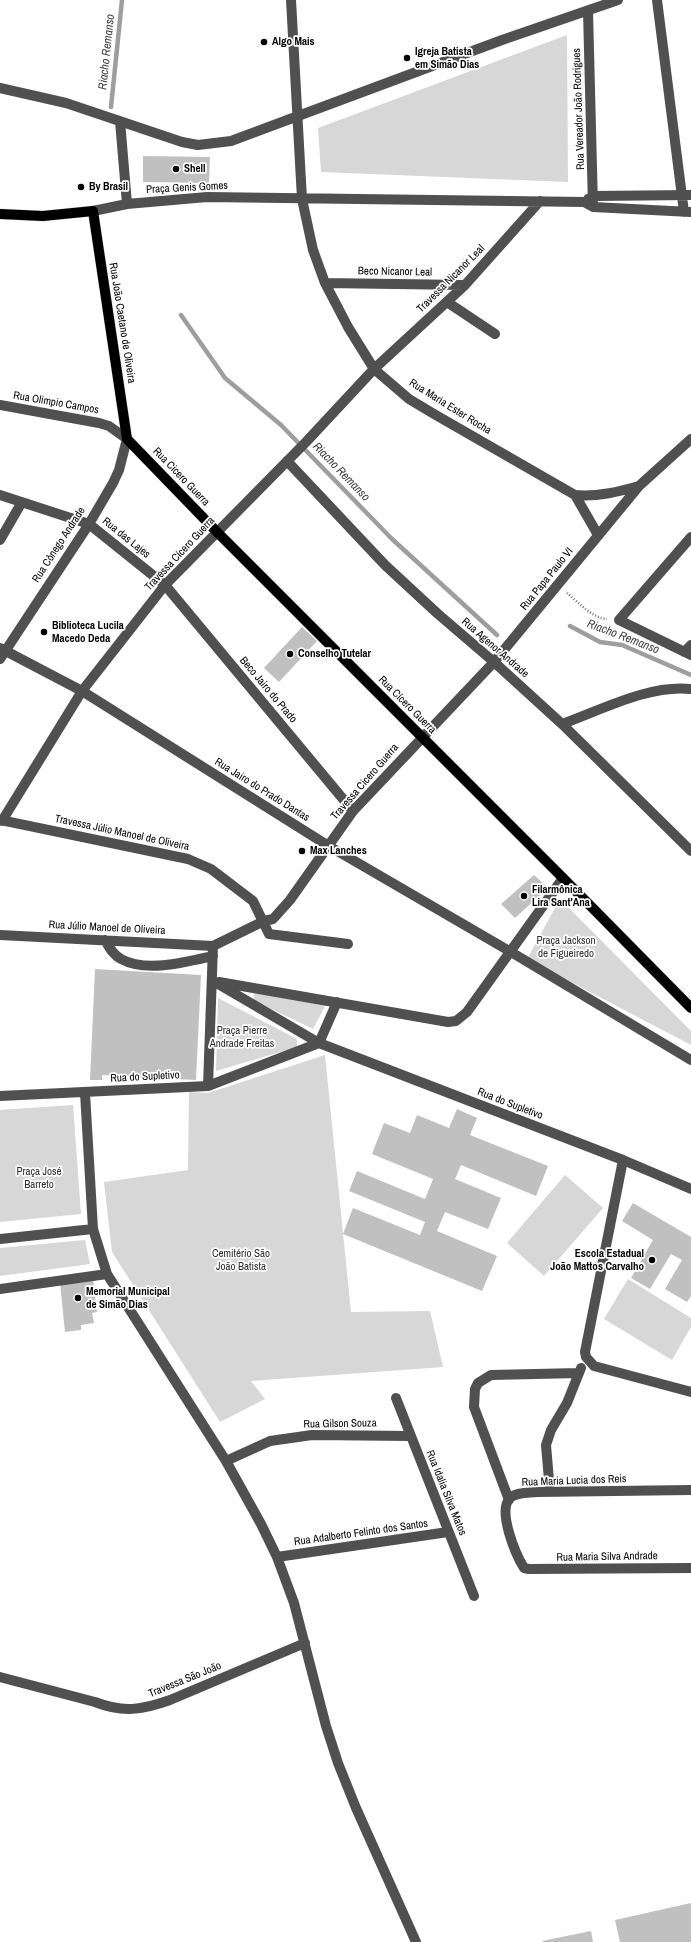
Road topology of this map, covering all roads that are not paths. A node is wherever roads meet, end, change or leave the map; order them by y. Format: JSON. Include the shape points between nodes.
{"nodes":[{"id":1,"x":291,"y":0,"type":"edge"},
{"id":2,"x":618,"y":0,"type":"edge"},
{"id":3,"x":657,"y":0,"type":"edge"},
{"id":4,"x":588,"y":11,"type":"junction"},
{"id":5,"x":0,"y":88,"type":"edge"},
{"id":6,"x":298,"y":117,"type":"junction"},
{"id":7,"x":120,"y":121,"type":"junction"},
{"id":8,"x":687,"y":195,"type":"edge"},
{"id":9,"x":594,"y":196,"type":"junction"},
{"id":10,"x":302,"y":199,"type":"junction"},
{"id":11,"x":540,"y":201,"type":"junction"},
{"id":12,"x":584,"y":202,"type":"junction"},
{"id":13,"x":127,"y":204,"type":"junction"},
{"id":14,"x":593,"y":207,"type":"junction"},
{"id":15,"x":93,"y":211,"type":"junction"},
{"id":16,"x":688,"y":212,"type":"edge"},
{"id":17,"x":0,"y":214,"type":"edge"},
{"id":18,"x":325,"y":283,"type":"junction"},
{"id":19,"x":466,"y":285,"type":"junction"},
{"id":20,"x":447,"y":302,"type":"junction"},
{"id":21,"x":495,"y":334,"type":"dead end"},
{"id":22,"x":374,"y":369,"type":"junction"},
{"id":23,"x":0,"y":405,"type":"edge"},
{"id":24,"x":691,"y":438,"type":"edge"},
{"id":25,"x":127,"y":439,"type":"junction"},
{"id":26,"x":306,"y":442,"type":"joint"},
{"id":27,"x":287,"y":461,"type":"junction"},
{"id":28,"x":639,"y":486,"type":"junction"},
{"id":29,"x":0,"y":495,"type":"edge"},
{"id":30,"x":574,"y":495,"type":"junction"},
{"id":31,"x":22,"y":502,"type":"junction"},
{"id":32,"x":89,"y":524,"type":"junction"},
{"id":33,"x":217,"y":532,"type":"junction"},
{"id":34,"x":598,"y":535,"type":"junction"},
{"id":35,"x":691,"y":537,"type":"edge"},
{"id":36,"x":0,"y":540,"type":"edge"},
{"id":37,"x":165,"y":585,"type":"junction"},
{"id":38,"x":3,"y":649,"type":"edge"},
{"id":39,"x":689,"y":651,"type":"edge"},
{"id":40,"x":0,"y":659,"type":"edge"},
{"id":41,"x":494,"y":662,"type":"junction"},
{"id":42,"x":691,"y":689,"type":"edge"},
{"id":43,"x":82,"y":691,"type":"junction"},
{"id":44,"x":562,"y":724,"type":"junction"},
{"id":45,"x":422,"y":737,"type":"junction"},
{"id":46,"x":353,"y":811,"type":"junction"},
{"id":47,"x":1,"y":820,"type":"edge"},
{"id":48,"x":328,"y":846,"type":"junction"},
{"id":49,"x":691,"y":851,"type":"edge"},
{"id":50,"x":563,"y":878,"type":"junction"},
{"id":51,"x":264,"y":921,"type":"junction"},
{"id":52,"x":0,"y":935,"type":"edge"},
{"id":53,"x":105,"y":940,"type":"junction"},
{"id":54,"x":348,"y":944,"type":"dead end"},
{"id":55,"x":213,"y":951,"type":"junction"},
{"id":56,"x":511,"y":952,"type":"junction"},
{"id":57,"x":213,"y":981,"type":"junction"},
{"id":58,"x":337,"y":1002,"type":"junction"},
{"id":59,"x":691,"y":1008,"type":"edge"},
{"id":60,"x":319,"y":1043,"type":"junction"},
{"id":61,"x":691,"y":1060,"type":"edge"},
{"id":62,"x":208,"y":1086,"type":"junction"},
{"id":63,"x":85,"y":1093,"type":"junction"},
{"id":64,"x":0,"y":1096,"type":"edge"},
{"id":65,"x":623,"y":1160,"type":"junction"},
{"id":66,"x":691,"y":1189,"type":"edge"},
{"id":67,"x":93,"y":1229,"type":"junction"},
{"id":68,"x":0,"y":1239,"type":"edge"},
{"id":69,"x":107,"y":1274,"type":"junction"},
{"id":70,"x":0,"y":1288,"type":"edge"},
{"id":71,"x":586,"y":1357,"type":"junction"},
{"id":72,"x":579,"y":1373,"type":"junction"},
{"id":73,"x":691,"y":1392,"type":"edge"},
{"id":74,"x":396,"y":1398,"type":"dead end"},
{"id":75,"x":410,"y":1436,"type":"junction"},
{"id":76,"x":226,"y":1461,"type":"junction"},
{"id":77,"x":691,"y":1490,"type":"edge"},
{"id":78,"x":550,"y":1492,"type":"junction"},
{"id":79,"x":509,"y":1500,"type":"junction"},
{"id":80,"x":448,"y":1532,"type":"junction"},
{"id":81,"x":277,"y":1557,"type":"junction"},
{"id":82,"x":691,"y":1568,"type":"edge"},
{"id":83,"x":474,"y":1596,"type":"dead end"},
{"id":84,"x":305,"y":1643,"type":"junction"},
{"id":85,"x":0,"y":1677,"type":"edge"},
{"id":86,"x":416,"y":1942,"type":"edge"}],
"edges":[{"from":1,"to":6,"type":"street","name":"Rua Maria Ester Rocha"},
{"from":2,"to":4,"type":"street"},
{"from":3,"to":8,"type":"street","via":[[666,75]]},
{"from":4,"to":6,"type":"street","via":[[502,40]]},
{"from":4,"to":9,"type":"street","name":"Rua Vereador João Rodrigues"},
{"from":5,"to":7,"type":"street","via":[[66,103]]},
{"from":6,"to":7,"type":"street","via":[[230,141],[198,145]]},
{"from":6,"to":10,"type":"street","name":"Rua Maria Ester Rocha"},
{"from":7,"to":13,"type":"street"},
{"from":8,"to":9,"type":"street"},
{"from":8,"to":16,"type":"street"},
{"from":9,"to":12,"type":"street"},
{"from":9,"to":14,"type":"street","name":"Rua Vereador João Rodrigues"},
{"from":10,"to":11,"type":"street","name":"Praça Genis Gomes"},
{"from":10,"to":13,"type":"street","name":"Praça Genis Gomes","via":[[207,197]]},
{"from":10,"to":18,"type":"street","name":"Rua Maria Ester Rocha","via":[[313,250]]},
{"from":11,"to":12,"type":"street","name":"Praça Genis Gomes"},
{"from":11,"to":19,"type":"street","name":"Travessa Nicanor Leal"},
{"from":12,"to":14,"type":"street"},
{"from":13,"to":15,"type":"street","name":"Praça Genis Gomes"},
{"from":14,"to":16,"type":"street"},
{"from":15,"to":17,"type":"main road","via":[[43,216]]},
{"from":15,"to":25,"type":"main road","name":"Rua João Caetano de Oliveira"},
{"from":18,"to":19,"type":"street","name":"Beco Nicanor Leal"},
{"from":18,"to":22,"type":"street","name":"Rua Maria Ester Rocha"},
{"from":19,"to":20,"type":"street","name":"Travessa Nicanor Leal"},
{"from":20,"to":21,"type":"street"},
{"from":20,"to":22,"type":"street","name":"Travessa Nicanor Leal"},
{"from":22,"to":26,"type":"street","name":"Travessa Nicanor Leal"},
{"from":22,"to":30,"type":"street","name":"Rua Maria Ester Rocha","via":[[416,403]]},
{"from":23,"to":25,"type":"street","name":"Rua Olimpio Campos","via":[[99,423],[109,426]]},
{"from":24,"to":28,"type":"street","name":"Rua Papa Paulo VI"},
{"from":25,"to":32,"type":"street","name":"Rua Cônego Andrade","via":[[119,470]]},
{"from":25,"to":33,"type":"main road","name":"Rua Cicero Guerra"},
{"from":26,"to":27,"type":"street","name":"Travessa Cícero Guerra"},
{"from":27,"to":33,"type":"street","name":"Travessa Cícero Guerra"},
{"from":27,"to":41,"type":"street","name":"Rua Agenor Andrade","via":[[385,565]]},
{"from":28,"to":30,"type":"street","via":[[594,495]]},
{"from":28,"to":34,"type":"street","name":"Rua Papa Paulo VI"},
{"from":29,"to":31,"type":"street","name":"Rua das Lajes"},
{"from":30,"to":34,"type":"street","name":"Rua Maria Ester Rocha"},
{"from":31,"to":32,"type":"street","name":"Rua das Lajes"},
{"from":31,"to":36,"type":"street"},
{"from":32,"to":37,"type":"street","name":"Rua das Lajes"},
{"from":32,"to":38,"type":"street","name":"Rua Cônego Andrade"},
{"from":33,"to":37,"type":"street","name":"Travessa Cícero Guerra"},
{"from":33,"to":45,"type":"main road","name":"Rua Cícero Guerra"},
{"from":34,"to":41,"type":"street","name":"Rua Papa Paulo VI"},
{"from":35,"to":39,"type":"street","via":[[620,620]]},
{"from":37,"to":43,"type":"street","name":"Travessa Cícero Guerra"},
{"from":37,"to":46,"type":"street","name":"Beco Jairo do Prado"},
{"from":38,"to":40,"type":"street","name":"Rua Cônego Andrade"},
{"from":38,"to":43,"type":"street","name":"Rua Jairo do Prado Dantas"},
{"from":41,"to":44,"type":"street","name":"Rua Agenor Andrade"},
{"from":41,"to":45,"type":"street","name":"Rua Papa Paulo VI"},
{"from":42,"to":44,"type":"street","via":[[662,689]]},
{"from":43,"to":47,"type":"street","name":"Travessa Cícero Guerra"},
{"from":43,"to":48,"type":"street","name":"Rua Jairo do Prado Dantas"},
{"from":44,"to":49,"type":"street","name":"Rua Agenor Andrade"},
{"from":45,"to":46,"type":"street","name":"Travessa Cicero Guerra"},
{"from":45,"to":50,"type":"main road","name":"Rua Cícero Guerra"},
{"from":46,"to":48,"type":"street","name":"Travessa Cicero Guerra"},
{"from":47,"to":51,"type":"street","name":"Travessa Júlio Manoel de Oliveira","via":[[188,859],[210,869],[253,901]]},
{"from":48,"to":51,"type":"street","via":[[290,900],[273,919]]},
{"from":48,"to":56,"type":"street","name":"Rua Jairo do Prado Dantas"},
{"from":50,"to":56,"type":"street"},
{"from":50,"to":59,"type":"main road"},
{"from":51,"to":54,"type":"street","name":"Travessa Júlio Manoel de Oliveira","via":[[269,934]]},
{"from":51,"to":55,"type":"street"},
{"from":52,"to":53,"type":"street","name":"Rua Júlio Manoel de Oliveira"},
{"from":53,"to":55,"type":"street","name":"Rua Júlio Manoel de Oliveira"},
{"from":53,"to":55,"type":"street","via":[[121,960],[141,965],[174,965]]},
{"from":55,"to":57,"type":"street"},
{"from":56,"to":58,"type":"street","via":[[466,1012],[456,1021],[448,1022]]},
{"from":56,"to":61,"type":"street"},
{"from":57,"to":58,"type":"street"},
{"from":57,"to":60,"type":"street"},
{"from":57,"to":62,"type":"street"},
{"from":58,"to":60,"type":"street"},
{"from":60,"to":62,"type":"street"},
{"from":60,"to":65,"type":"street","name":"Rua do Supletivo"},
{"from":62,"to":63,"type":"street","name":"Rua do Supletivo"},
{"from":63,"to":64,"type":"street"},
{"from":63,"to":67,"type":"street"},
{"from":65,"to":66,"type":"street","name":"Rua do Supletivo"},
{"from":65,"to":71,"type":"street"},
{"from":67,"to":68,"type":"street"},
{"from":67,"to":69,"type":"street"},
{"from":69,"to":70,"type":"street"},
{"from":69,"to":76,"type":"street"},
{"from":71,"to":72,"type":"street"},
{"from":71,"to":73,"type":"street","via":[[594,1366]]},
{"from":72,"to":78,"type":"street","via":[[546,1445]]},
{"from":72,"to":79,"type":"street","via":[[491,1376],[478,1383],[474,1407]]},
{"from":74,"to":75,"type":"street","name":"Rua Idalia Silva Matos"},
{"from":75,"to":76,"type":"street","name":"Rua Gilson Souza","via":[[312,1435],[270,1441]]},
{"from":75,"to":80,"type":"street","name":"Rua Idalia Silva Matos"},
{"from":76,"to":81,"type":"street"},
{"from":77,"to":78,"type":"street","name":"Rua Maria Lucia dos Reis"},
{"from":78,"to":79,"type":"street","name":"Rua Maria Lucia dos Reis","via":[[516,1494]]},
{"from":79,"to":82,"type":"street","name":"Rua Maria Silva Andrade","via":[[506,1505],[508,1529],[516,1554],[524,1568]]},
{"from":80,"to":81,"type":"street","name":"Rua Adalberto Felinto dos Santos"},
{"from":80,"to":83,"type":"street","name":"Rua Idalia Silva Matos"},
{"from":81,"to":84,"type":"street"},
{"from":84,"to":85,"type":"street","name":"Travessa São João","via":[[170,1700],[136,1710],[110,1708]]},
{"from":84,"to":86,"type":"street","via":[[338,1763]]}]}
